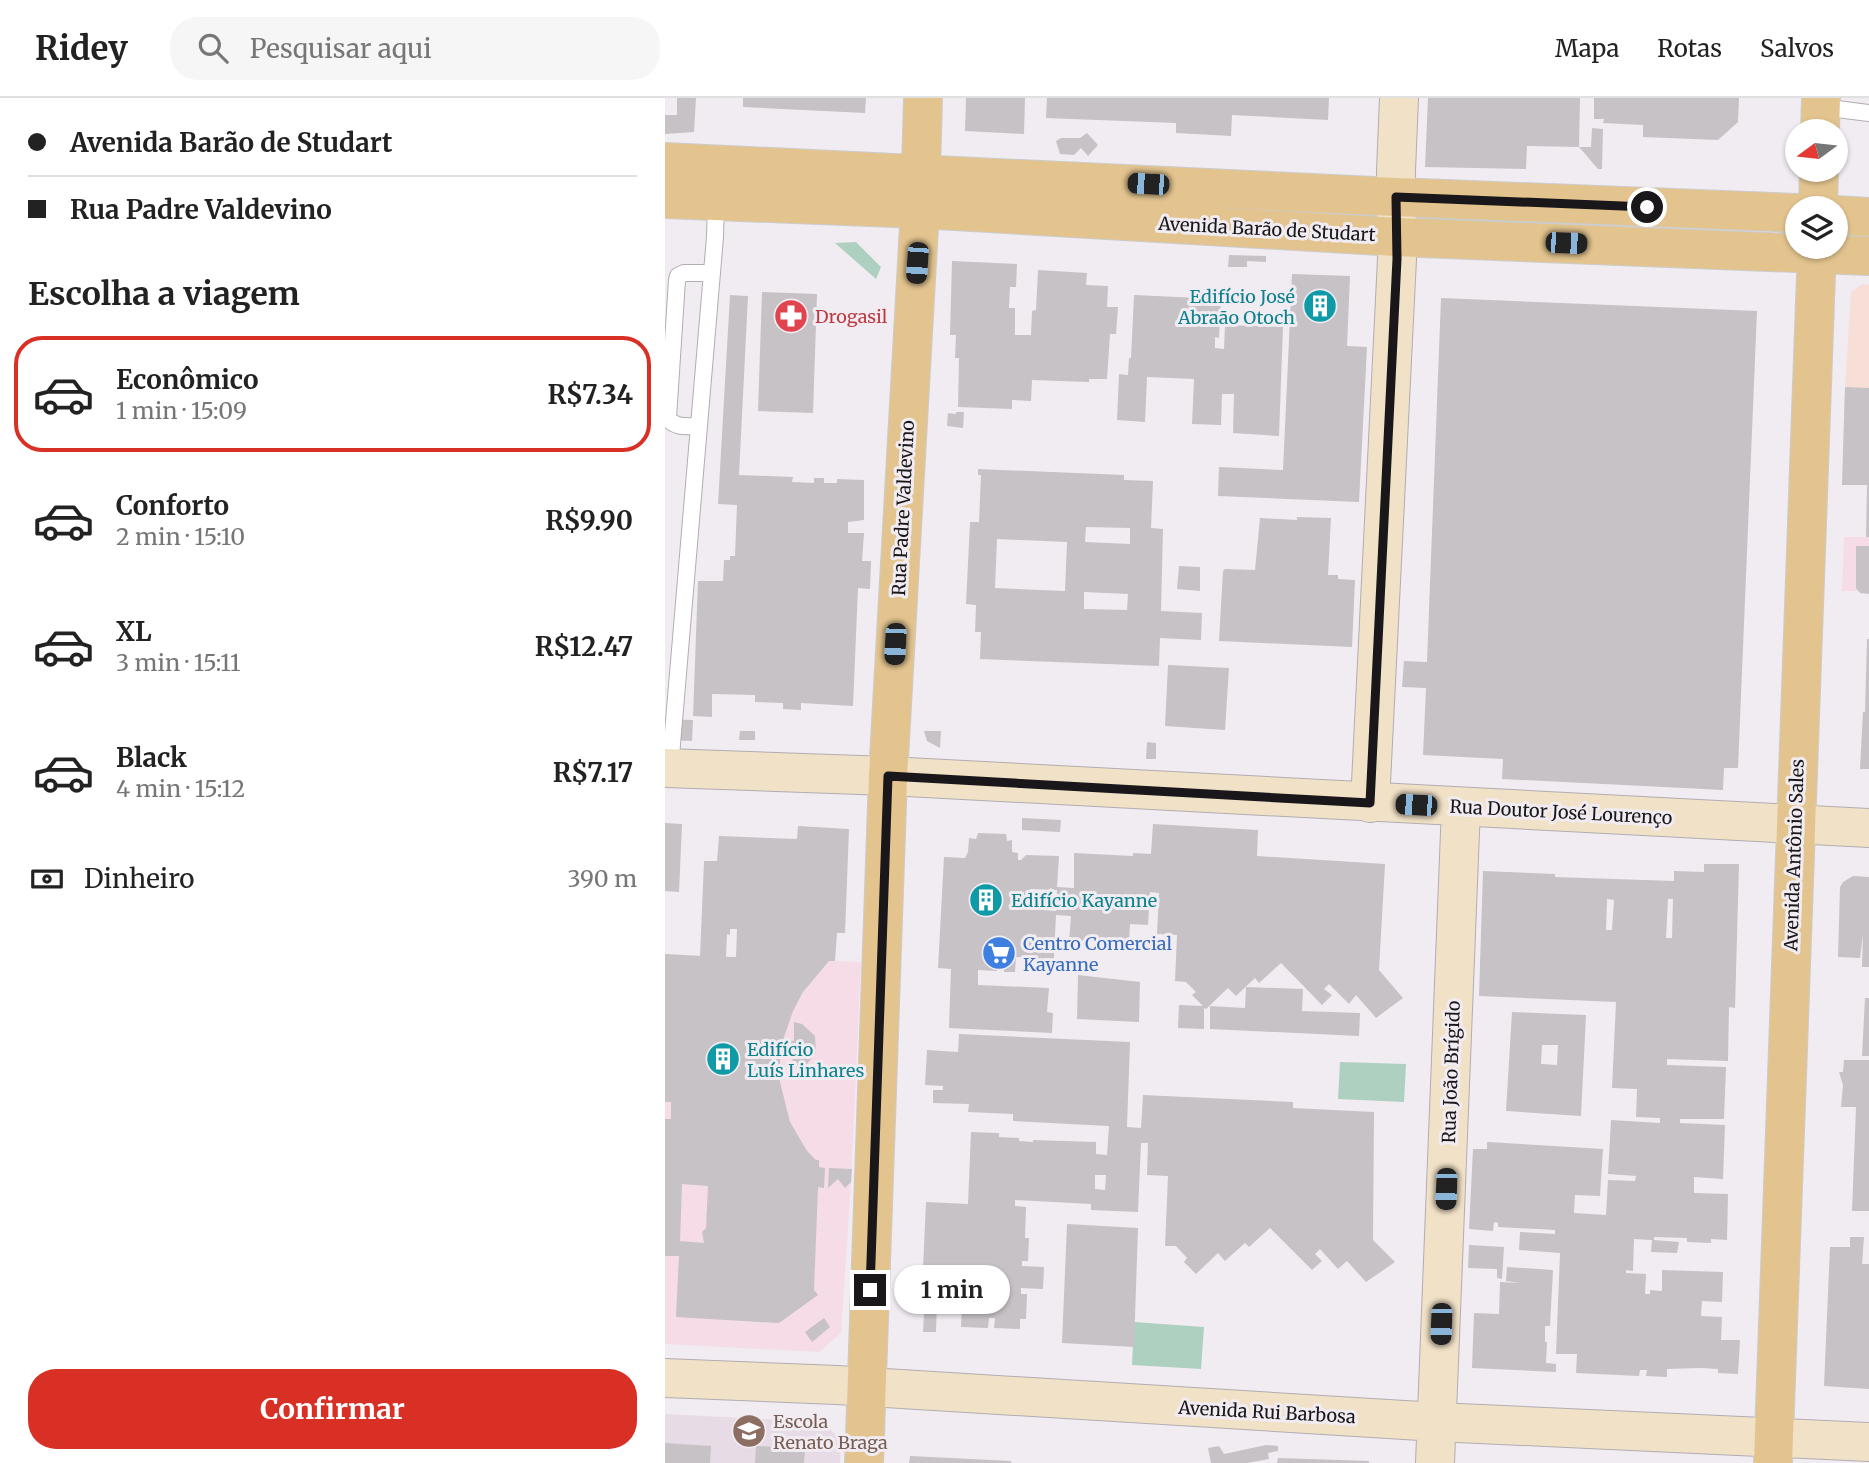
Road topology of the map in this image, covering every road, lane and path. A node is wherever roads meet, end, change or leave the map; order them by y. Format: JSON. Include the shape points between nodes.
{"nodes":[{"id":1,"x":923,"y":98,"type":"edge"},
{"id":2,"x":1399,"y":98,"type":"edge"},
{"id":3,"x":1821,"y":112,"type":"edge"},
{"id":4,"x":1869,"y":113,"type":"edge"},
{"id":5,"x":665,"y":162,"type":"edge"},
{"id":6,"x":920,"y":191,"type":"junction"},
{"id":7,"x":1396,"y":197,"type":"junction"},
{"id":8,"x":665,"y":199,"type":"edge"},
{"id":9,"x":716,"y":202,"type":"junction"},
{"id":10,"x":1785,"y":213,"type":"edge"},
{"id":11,"x":1848,"y":216,"type":"edge"},
{"id":12,"x":1869,"y":217,"type":"edge"},
{"id":13,"x":1397,"y":237,"type":"junction"},
{"id":14,"x":1785,"y":249,"type":"edge"},
{"id":15,"x":1848,"y":254,"type":"edge"},
{"id":16,"x":1869,"y":256,"type":"edge"},
{"id":17,"x":1817,"y":259,"type":"edge"},
{"id":18,"x":711,"y":274,"type":"junction"},
{"id":19,"x":699,"y":426,"type":"junction"},
{"id":20,"x":667,"y":768,"type":"edge"},
{"id":21,"x":888,"y":776,"type":"junction"},
{"id":22,"x":1370,"y":803,"type":"junction"},
{"id":23,"x":1461,"y":807,"type":"junction"},
{"id":24,"x":1795,"y":825,"type":"junction"},
{"id":25,"x":1869,"y":828,"type":"edge"},
{"id":26,"x":665,"y":1378,"type":"edge"},
{"id":27,"x":867,"y":1387,"type":"junction"},
{"id":28,"x":1437,"y":1422,"type":"junction"},
{"id":29,"x":1869,"y":1442,"type":"edge"},
{"id":30,"x":1773,"y":1450,"type":"edge"},
{"id":31,"x":864,"y":1463,"type":"edge"},
{"id":32,"x":1435,"y":1463,"type":"edge"}],
"edges":[{"from":1,"to":6,"type":"main road","name":"Rua Padre Valdevino"},
{"from":2,"to":7,"type":"street"},
{"from":3,"to":4,"type":"lane"},
{"from":5,"to":6,"type":"main road","name":"Avenida Barão de Studart"},
{"from":6,"to":7,"type":"main road","name":"Avenida Barão de Studart"},
{"from":6,"to":9,"type":"main road","name":"Avenida Barão de Studart"},
{"from":6,"to":13,"type":"main road","name":"Avenida Barão de Studart"},
{"from":6,"to":21,"type":"main road","name":"Rua Padre Valdevino"},
{"from":7,"to":10,"type":"main road","name":"Avenida Barão de Studart"},
{"from":7,"to":13,"type":"street"},
{"from":8,"to":9,"type":"main road","name":"Avenida Barão de Studart"},
{"from":9,"to":18,"type":"lane"},
{"from":11,"to":12,"type":"main road"},
{"from":13,"to":14,"type":"main road","name":"Avenida Barão de Studart"},
{"from":13,"to":22,"type":"street"},
{"from":15,"to":16,"type":"main road","name":"Avenida Barão de Studart"},
{"from":17,"to":24,"type":"main road","name":"Avenida Antônio Sales"},
{"from":18,"to":19,"type":"lane"},
{"from":18,"to":19,"type":"lane","via":[[684,273],[677,280],[668,418],[671,424]]},
{"from":19,"to":20,"type":"lane"},
{"from":20,"to":21,"type":"street","name":"Rua Doutor José Lourenço"},
{"from":21,"to":22,"type":"street","name":"Rua Doutor José Lourenço"},
{"from":21,"to":27,"type":"main road","name":"Rua Padre Valdevino"},
{"from":22,"to":23,"type":"street","name":"Rua Doutor José Lourenço"},
{"from":23,"to":24,"type":"street","name":"Rua Doutor José Lourenço"},
{"from":23,"to":28,"type":"street","name":"Rua João Brígido"},
{"from":24,"to":25,"type":"street","name":"Rua Doutor José Lourenço"},
{"from":24,"to":30,"type":"main road","name":"Avenida Antônio Sales"},
{"from":26,"to":27,"type":"street","name":"Avenida Rui Barbosa"},
{"from":27,"to":28,"type":"street","name":"Avenida Rui Barbosa"},
{"from":27,"to":31,"type":"main road","name":"Rua Padre Valdevino"},
{"from":28,"to":30,"type":"street","name":"Avenida Rui Barbosa"},
{"from":28,"to":32,"type":"street","name":"Rua João Brígido"},
{"from":29,"to":30,"type":"street","name":"Avenida Rui Barbosa"}]}
